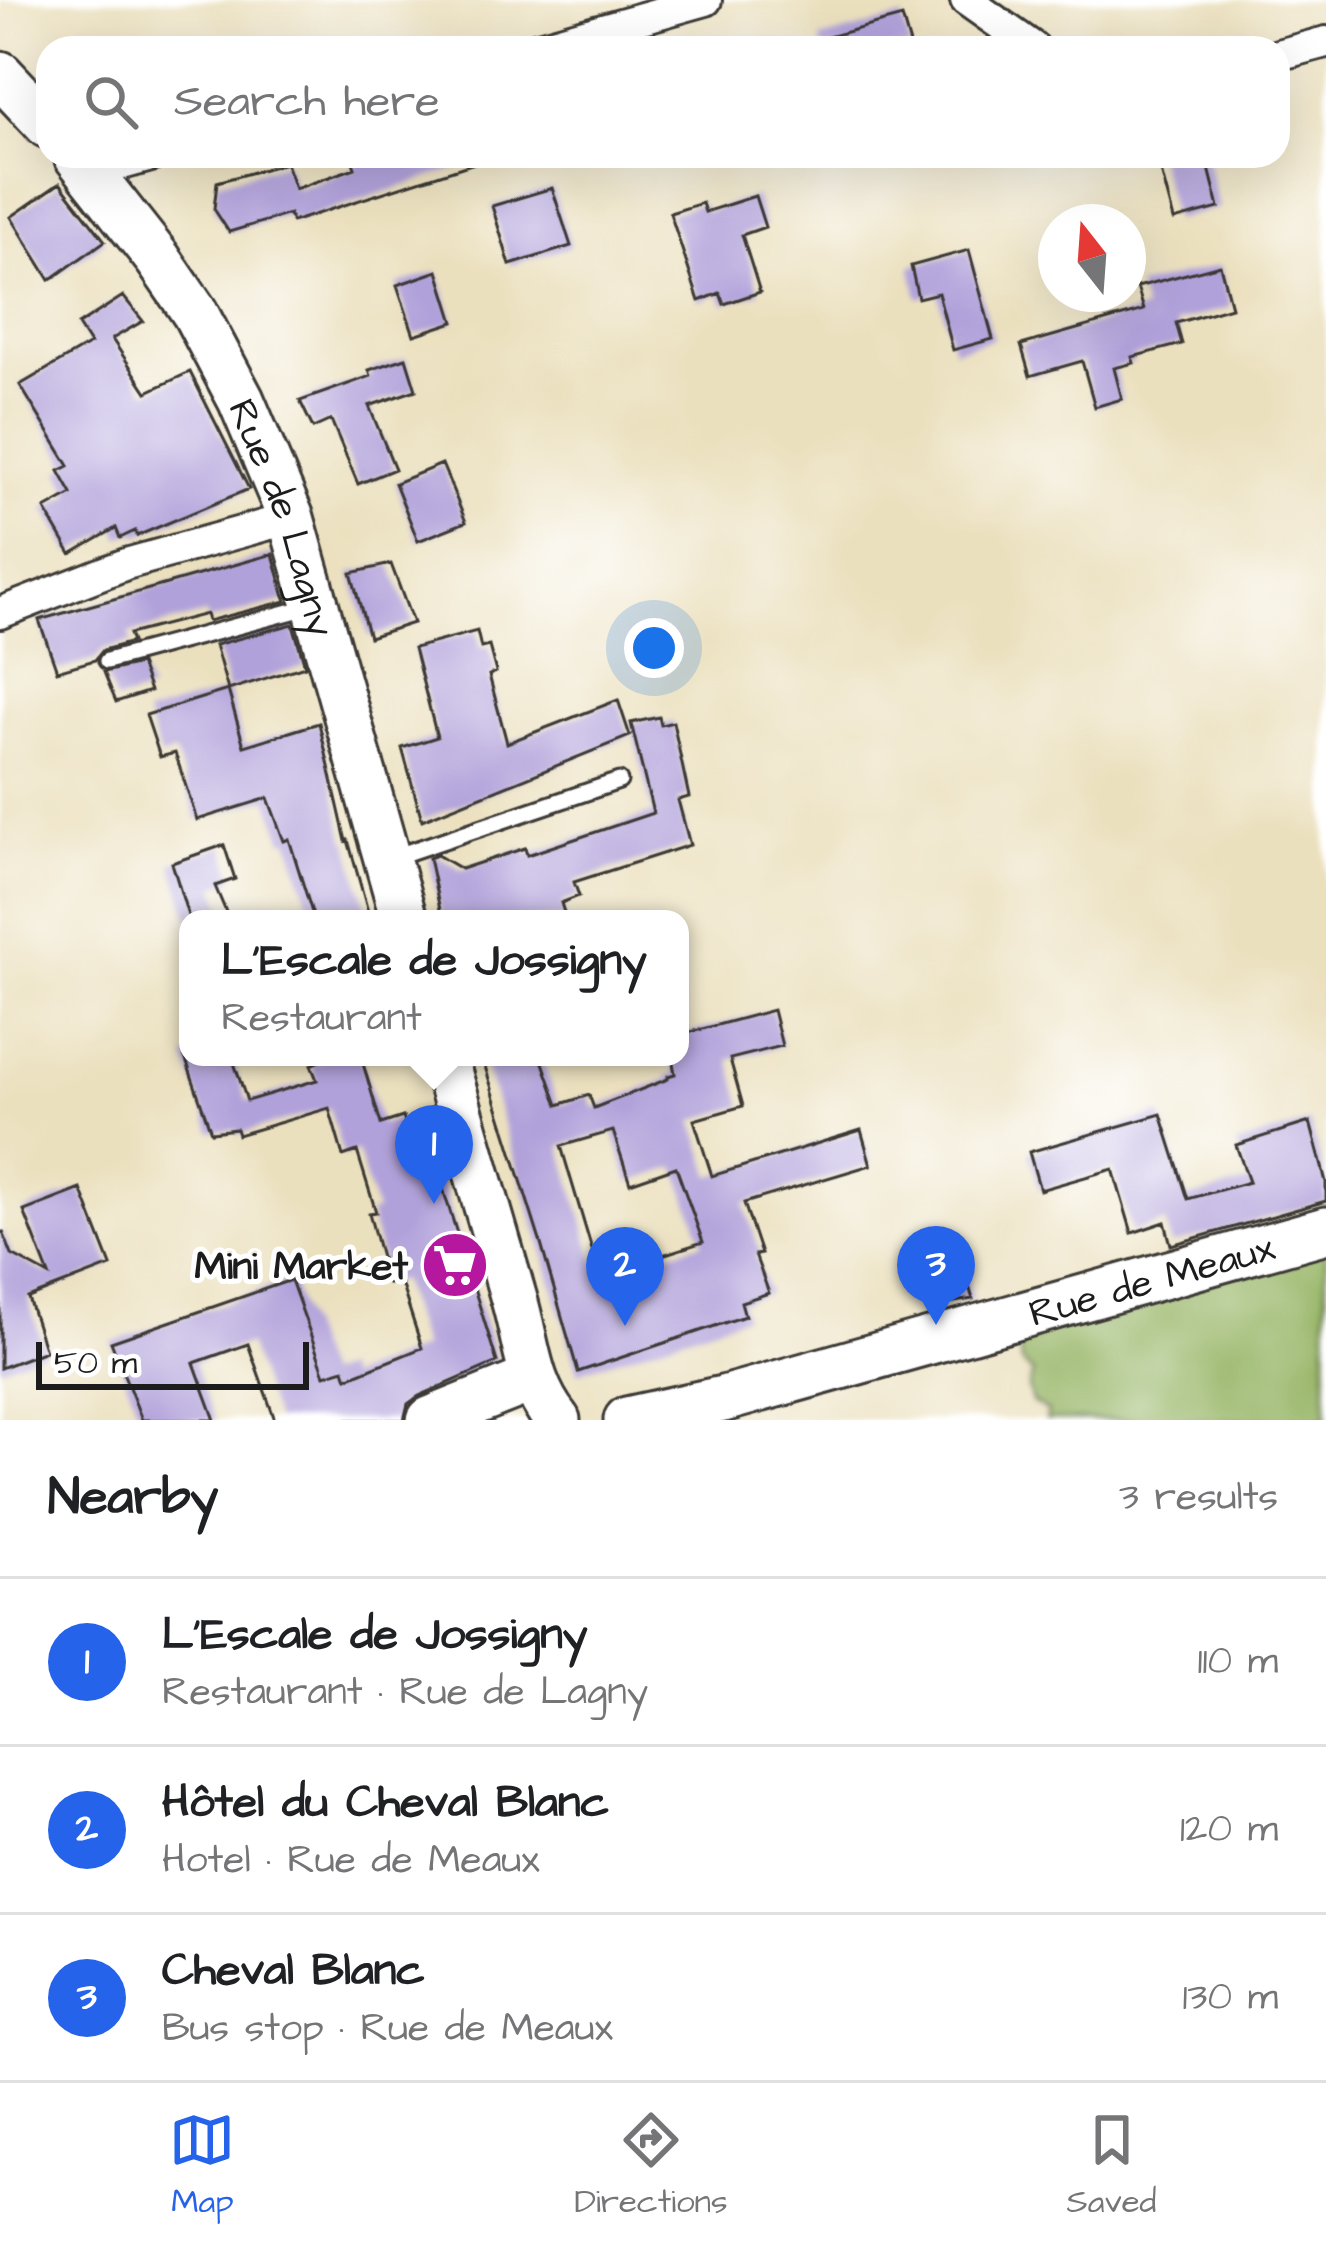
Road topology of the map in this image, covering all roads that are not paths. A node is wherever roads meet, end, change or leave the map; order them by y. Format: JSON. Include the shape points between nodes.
{"nodes":[{"id":1,"x":706,"y":0,"type":"edge"},
{"id":2,"x":966,"y":0,"type":"edge"},
{"id":3,"x":578,"y":36,"type":"edge"},
{"id":4,"x":1017,"y":36,"type":"edge"},
{"id":5,"x":1326,"y":42,"type":"edge"},
{"id":6,"x":1290,"y":52,"type":"edge"},
{"id":7,"x":0,"y":74,"type":"edge"},
{"id":8,"x":36,"y":112,"type":"edge"},
{"id":9,"x":88,"y":168,"type":"edge"},
{"id":10,"x":291,"y":518,"type":"junction"},
{"id":11,"x":316,"y":605,"type":"junction"},
{"id":12,"x":0,"y":614,"type":"edge"},
{"id":13,"x":106,"y":661,"type":"dead end"},
{"id":14,"x":619,"y":781,"type":"dead end"},
{"id":15,"x":386,"y":860,"type":"junction"},
{"id":16,"x":401,"y":910,"type":"edge"},
{"id":17,"x":447,"y":1066,"type":"edge"},
{"id":18,"x":1326,"y":1230,"type":"edge"},
{"id":19,"x":532,"y":1379,"type":"junction"},
{"id":20,"x":430,"y":1420,"type":"edge"},
{"id":21,"x":556,"y":1420,"type":"edge"},
{"id":22,"x":627,"y":1420,"type":"edge"}],
"edges":[{"from":1,"to":3,"type":"street"},
{"from":2,"to":4,"type":"street"},
{"from":5,"to":6,"type":"street"},
{"from":7,"to":8,"type":"street"},
{"from":9,"to":10,"type":"street","name":"Rue de Lagny","via":[[195,313]]},
{"from":10,"to":11,"type":"street","name":"Rue de Lagny"},
{"from":10,"to":12,"type":"street","via":[[126,564]]},
{"from":11,"to":13,"type":"lane"},
{"from":11,"to":15,"type":"street","name":"Rue de Lagny"},
{"from":14,"to":15,"type":"lane"},
{"from":15,"to":16,"type":"street","name":"Rue de Lagny"},
{"from":17,"to":19,"type":"street"},
{"from":18,"to":22,"type":"street","name":"Rue de Meaux"},
{"from":19,"to":20,"type":"street"},
{"from":19,"to":21,"type":"street"}]}
